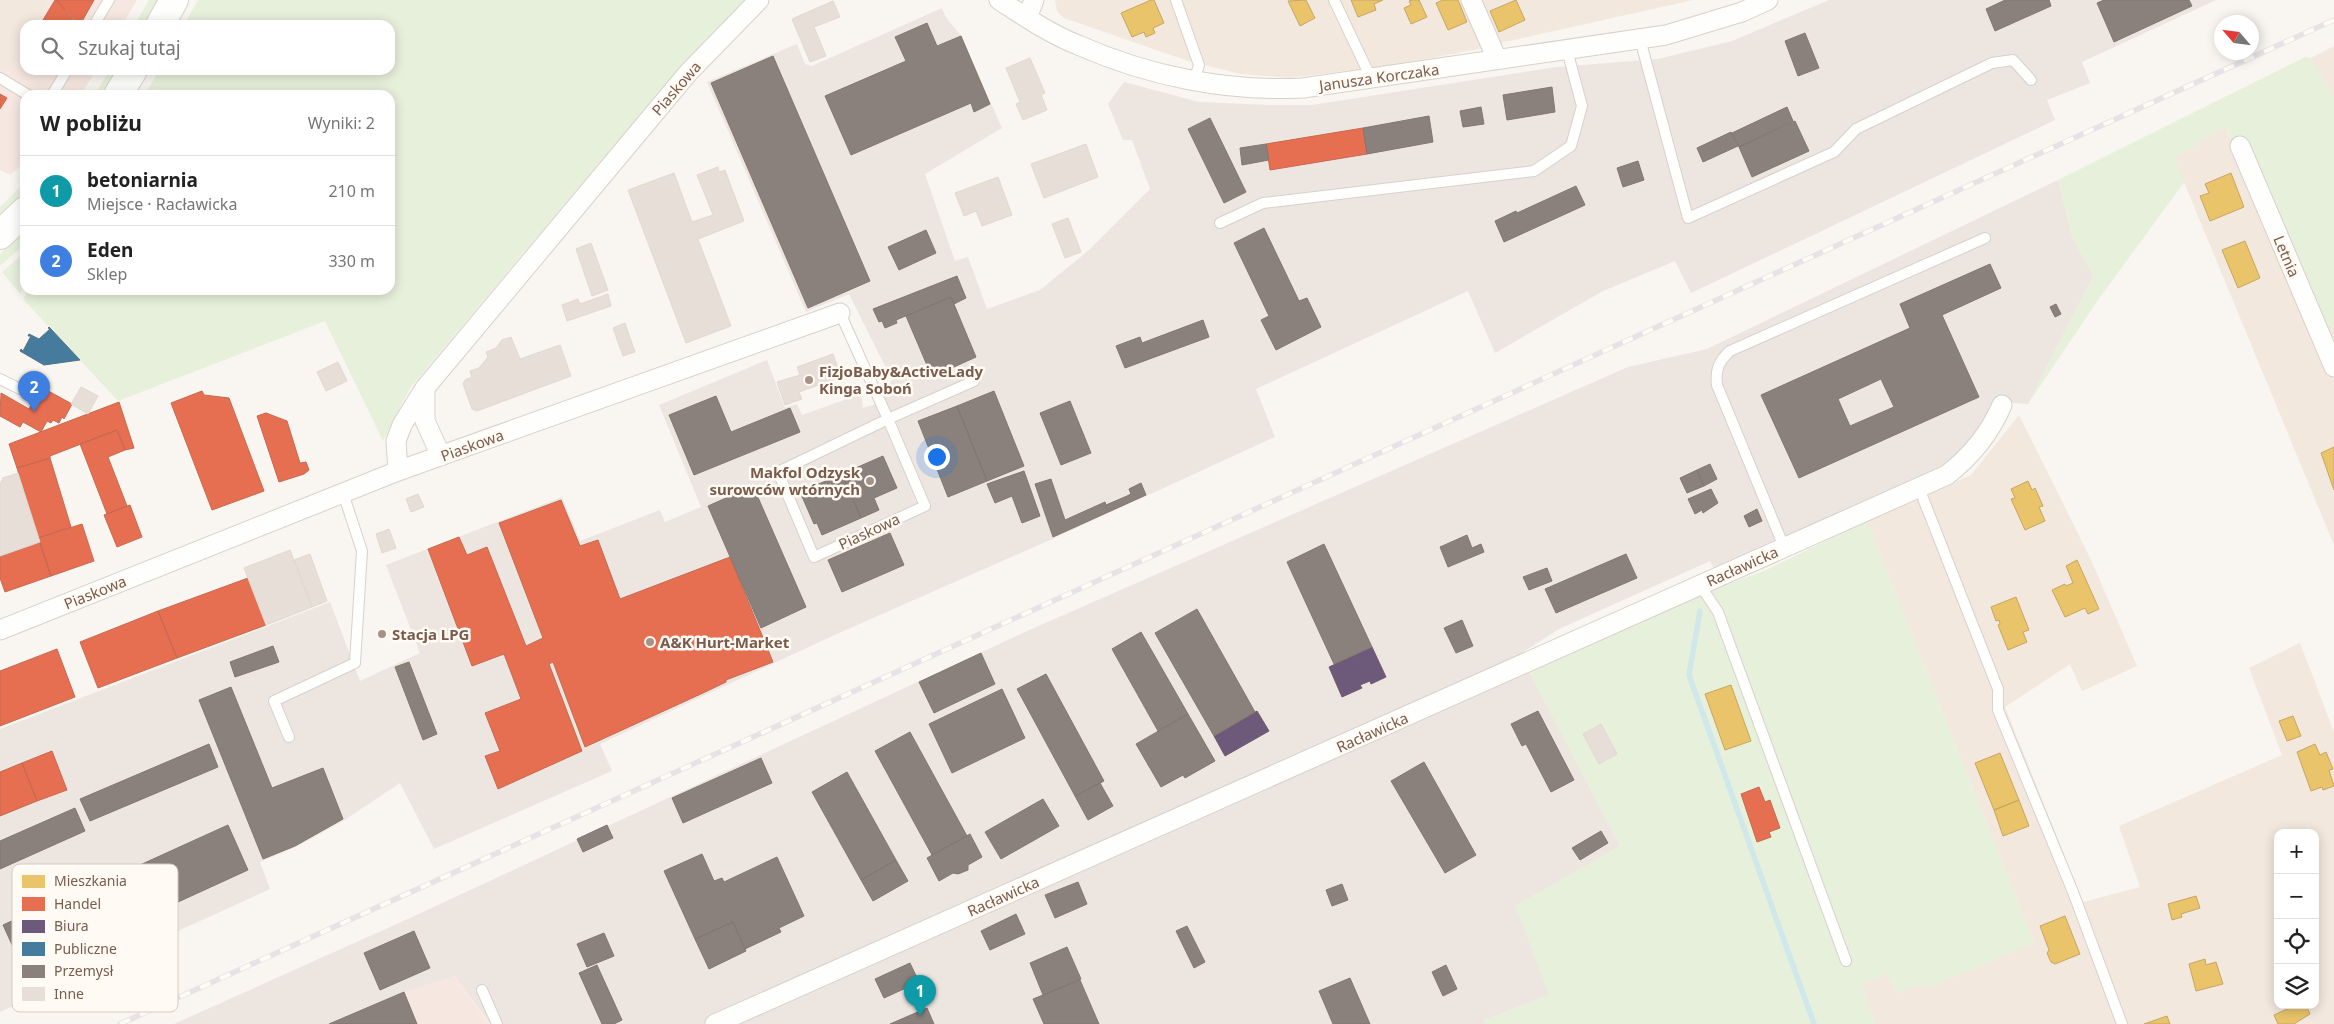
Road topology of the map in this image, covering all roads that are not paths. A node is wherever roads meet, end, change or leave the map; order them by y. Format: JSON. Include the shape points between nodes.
{"nodes":[{"id":1,"x":109,"y":0,"type":"edge"},
{"id":2,"x":174,"y":0,"type":"edge"},
{"id":3,"x":760,"y":0,"type":"edge"},
{"id":4,"x":999,"y":0,"type":"edge"},
{"id":5,"x":1034,"y":0,"type":"edge"},
{"id":6,"x":1176,"y":0,"type":"edge"},
{"id":7,"x":1334,"y":0,"type":"edge"},
{"id":8,"x":1471,"y":0,"type":"edge"},
{"id":9,"x":1768,"y":0,"type":"edge"},
{"id":10,"x":1027,"y":18,"type":"junction"},
{"id":11,"x":97,"y":20,"type":"edge"},
{"id":12,"x":163,"y":20,"type":"edge"},
{"id":13,"x":1640,"y":39,"type":"junction"},
{"id":14,"x":1567,"y":50,"type":"junction"},
{"id":15,"x":1497,"y":59,"type":"junction"},
{"id":16,"x":64,"y":75,"type":"edge"},
{"id":17,"x":130,"y":75,"type":"edge"},
{"id":18,"x":0,"y":78,"type":"edge"},
{"id":19,"x":1371,"y":78,"type":"junction"},
{"id":20,"x":2031,"y":80,"type":"dead end"},
{"id":21,"x":1194,"y":81,"type":"junction"},
{"id":22,"x":20,"y":90,"type":"edge"},
{"id":23,"x":55,"y":90,"type":"edge"},
{"id":24,"x":121,"y":90,"type":"edge"},
{"id":25,"x":2240,"y":146,"type":"dead end"},
{"id":26,"x":20,"y":216,"type":"edge"},
{"id":27,"x":1220,"y":222,"type":"dead end"},
{"id":28,"x":0,"y":235,"type":"edge"},
{"id":29,"x":1985,"y":238,"type":"dead end"},
{"id":30,"x":840,"y":313,"type":"joint"},
{"id":31,"x":2334,"y":367,"type":"edge"},
{"id":32,"x":0,"y":379,"type":"edge"},
{"id":33,"x":974,"y":380,"type":"dead end"},
{"id":34,"x":425,"y":388,"type":"junction"},
{"id":35,"x":20,"y":389,"type":"dead end"},
{"id":36,"x":2002,"y":405,"type":"dead end"},
{"id":37,"x":888,"y":419,"type":"junction"},
{"id":38,"x":441,"y":456,"type":"junction"},
{"id":39,"x":398,"y":471,"type":"junction"},
{"id":40,"x":1919,"y":488,"type":"junction"},
{"id":41,"x":344,"y":493,"type":"junction"},
{"id":42,"x":1784,"y":547,"type":"junction"},
{"id":43,"x":1700,"y":585,"type":"junction"},
{"id":44,"x":0,"y":630,"type":"edge"},
{"id":45,"x":289,"y":737,"type":"dead end"},
{"id":46,"x":1846,"y":961,"type":"dead end"},
{"id":47,"x":482,"y":990,"type":"dead end"},
{"id":48,"x":497,"y":1024,"type":"edge"},
{"id":49,"x":715,"y":1024,"type":"edge"},
{"id":50,"x":2122,"y":1024,"type":"edge"}],
"edges":[{"from":1,"to":11,"type":"lane"},
{"from":2,"to":12,"type":"main road"},
{"from":3,"to":34,"type":"street","name":"Piaskowa","via":[[688,73]]},
{"from":4,"to":10,"type":"street","name":"Janusza Korczaka"},
{"from":5,"to":10,"type":"street"},
{"from":6,"to":21,"type":"lane","via":[[1200,65]]},
{"from":7,"to":19,"type":"lane"},
{"from":8,"to":15,"type":"street"},
{"from":9,"to":13,"type":"street","name":"Janusza Korczaka","via":[[1703,25]]},
{"from":10,"to":21,"type":"street","name":"Janusza Korczaka","via":[[1078,45],[1135,66]]},
{"from":13,"to":14,"type":"street","name":"Janusza Korczaka"},
{"from":13,"to":20,"type":"lane","via":[[1688,218],[1834,152],[1856,129],[1992,63],[2013,60]]},
{"from":14,"to":15,"type":"street","name":"Janusza Korczaka"},
{"from":14,"to":27,"type":"lane","via":[[1582,106],[1571,146],[1534,171],[1263,203]]},
{"from":15,"to":19,"type":"street","name":"Janusza Korczaka"},
{"from":16,"to":23,"type":"lane"},
{"from":17,"to":24,"type":"main road"},
{"from":18,"to":22,"type":"lane"},
{"from":19,"to":21,"type":"street","name":"Janusza Korczaka","via":[[1282,89]]},
{"from":25,"to":31,"type":"street","name":"Letnia"},
{"from":26,"to":28,"type":"main road"},
{"from":29,"to":42,"type":"lane","via":[[1730,351],[1718,365],[1717,385]]},
{"from":30,"to":37,"type":"lane","name":"Piaskowa"},
{"from":30,"to":38,"type":"street","name":"Piaskowa"},
{"from":32,"to":35,"type":"lane"},
{"from":33,"to":37,"type":"lane","name":"Piaskowa"},
{"from":34,"to":38,"type":"street","via":[[425,421]]},
{"from":34,"to":39,"type":"street","name":"Piaskowa","via":[[396,441]]},
{"from":36,"to":40,"type":"street","name":"Racławicka","via":[[1964,462],[1947,475]]},
{"from":37,"to":37,"type":"lane","name":"Piaskowa","via":[[925,506],[814,557],[778,472]]},
{"from":38,"to":39,"type":"street","name":"Piaskowa"},
{"from":39,"to":41,"type":"street","name":"Piaskowa"},
{"from":40,"to":42,"type":"street","name":"Racławicka"},
{"from":40,"to":50,"type":"lane","via":[[1998,689],[1998,710],[2073,892]]},
{"from":41,"to":44,"type":"street","name":"Piaskowa"},
{"from":41,"to":45,"type":"lane","via":[[362,551],[355,663],[274,702]]},
{"from":42,"to":43,"type":"street","name":"Racławicka"},
{"from":43,"to":46,"type":"lane","via":[[1718,612]]},
{"from":43,"to":49,"type":"street","name":"Racławicka"},
{"from":47,"to":48,"type":"lane"}]}
